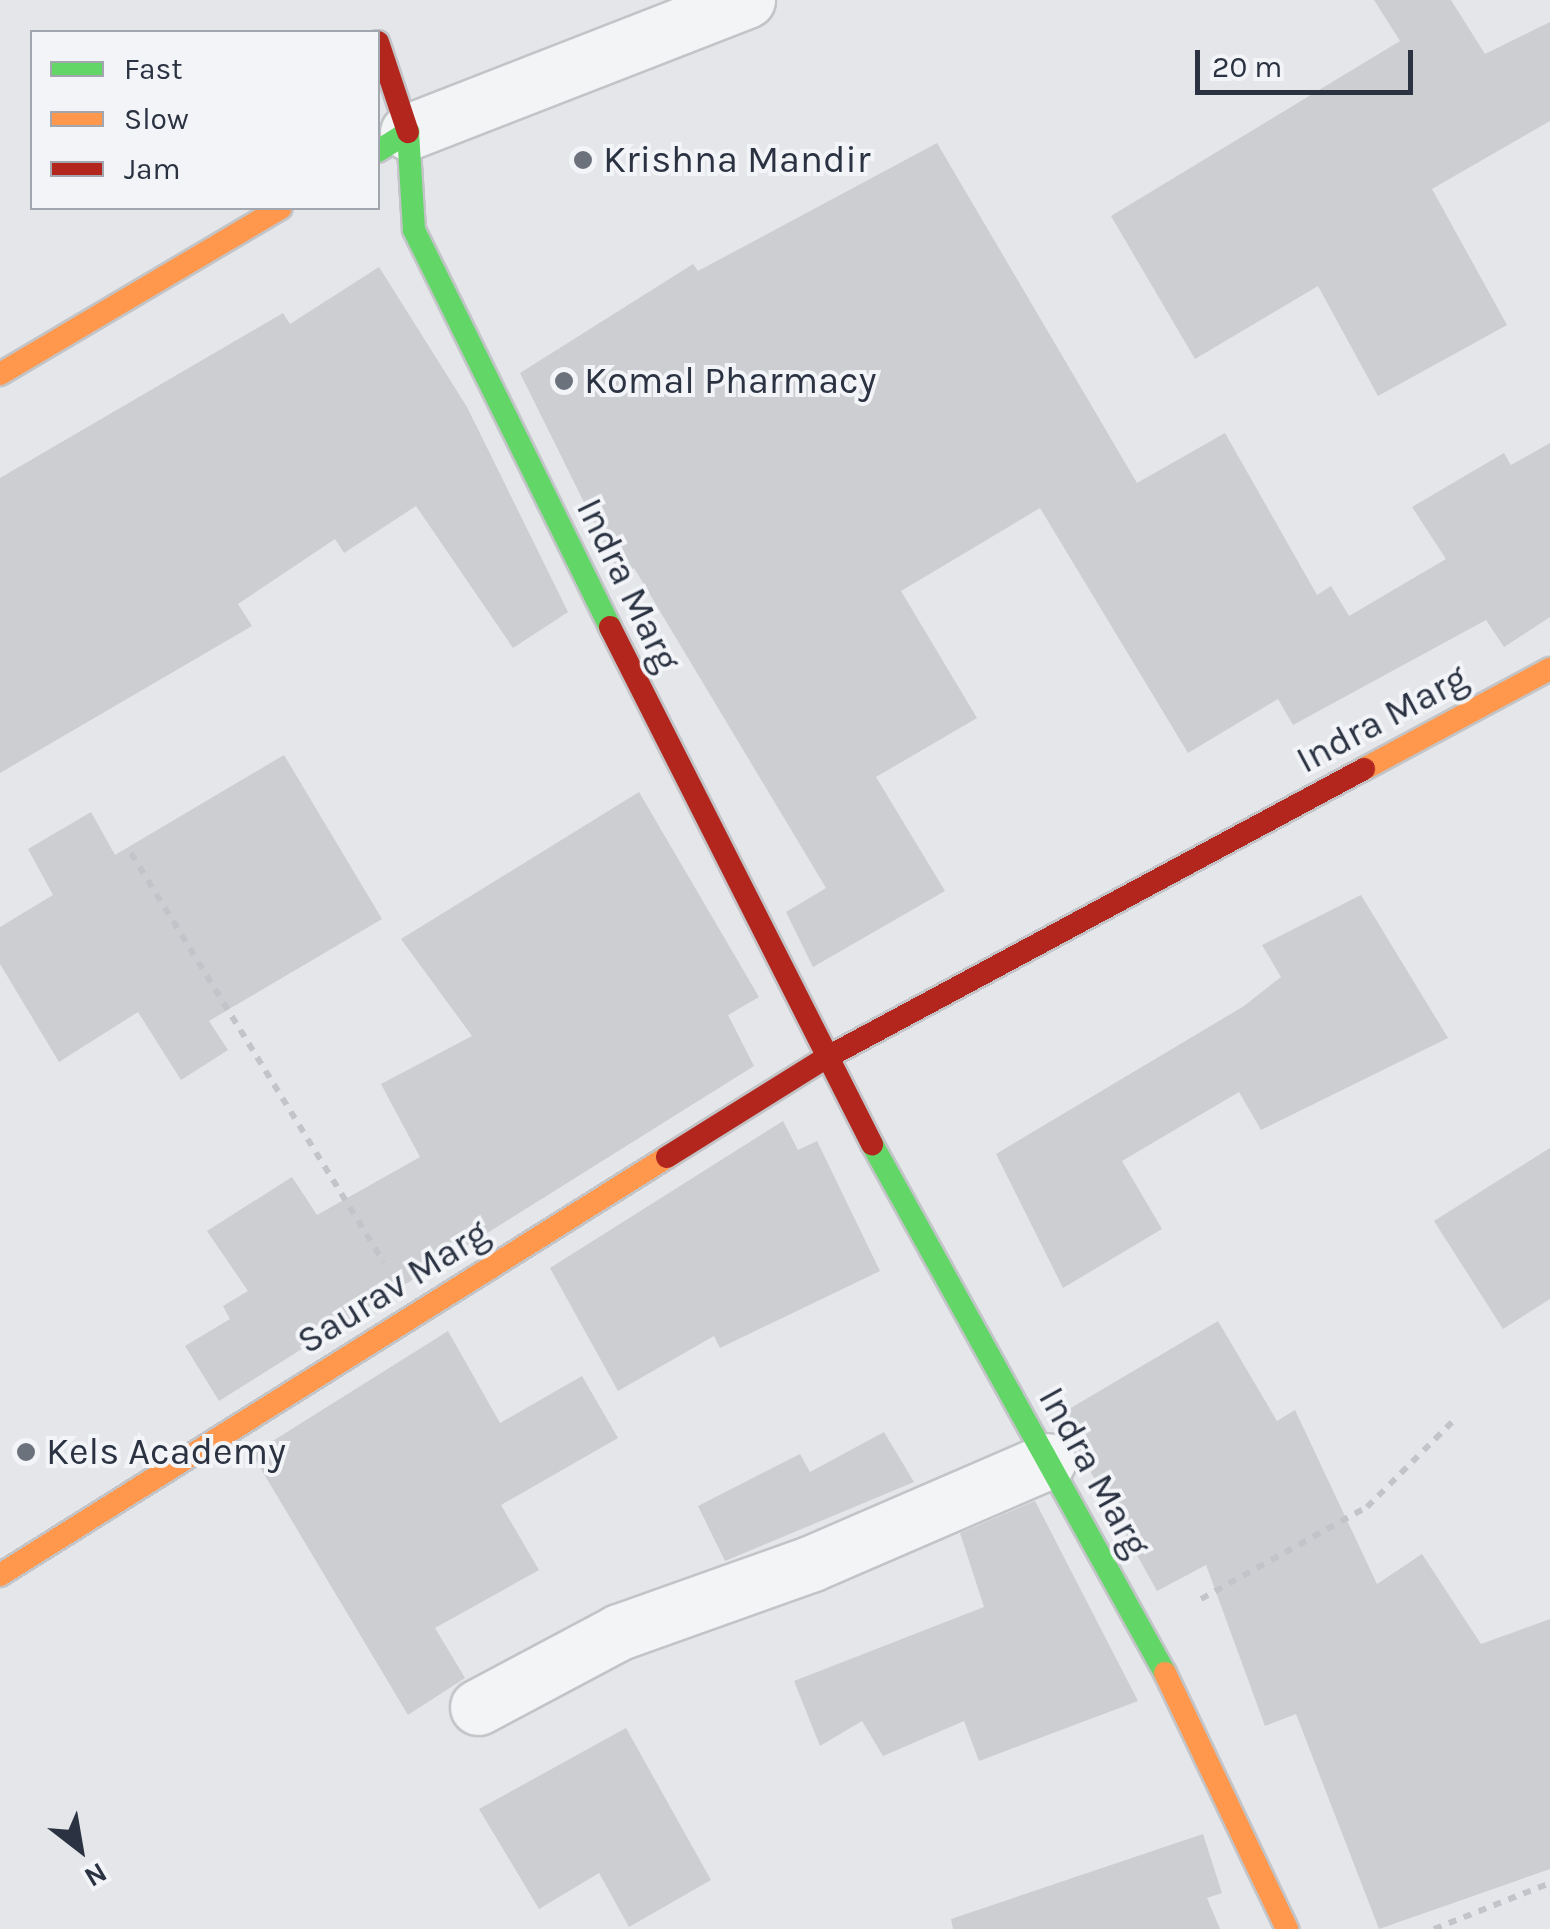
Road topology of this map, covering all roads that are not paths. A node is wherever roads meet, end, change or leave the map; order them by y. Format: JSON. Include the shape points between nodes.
{"nodes":[{"id":1,"x":746,"y":0,"type":"edge"},
{"id":2,"x":380,"y":55,"type":"edge"},
{"id":3,"x":393,"y":141,"type":"edge"},
{"id":4,"x":279,"y":210,"type":"edge"},
{"id":5,"x":0,"y":374,"type":"edge"},
{"id":6,"x":1550,"y":669,"type":"edge"},
{"id":7,"x":824,"y":1059,"type":"junction"},
{"id":8,"x":1048,"y":1461,"type":"junction"},
{"id":9,"x":0,"y":1575,"type":"edge"},
{"id":10,"x":478,"y":1707,"type":"dead end"},
{"id":11,"x":1287,"y":1929,"type":"edge"}],
"edges":[{"from":1,"to":3,"type":"street"},
{"from":2,"to":3,"type":"main road","name":"Indra Marg"},
{"from":3,"to":7,"type":"main road","name":"Indra Marg","via":[[414,230]]},
{"from":4,"to":5,"type":"main road"},
{"from":6,"to":7,"type":"main road","name":"Indra Marg"},
{"from":7,"to":8,"type":"main road","name":"Indra Marg"},
{"from":7,"to":9,"type":"main road","name":"Saurav Marg"},
{"from":8,"to":10,"type":"street","via":[[810,1564],[619,1632]]},
{"from":8,"to":11,"type":"main road","name":"Indra Marg","via":[[1142,1630]]}]}
